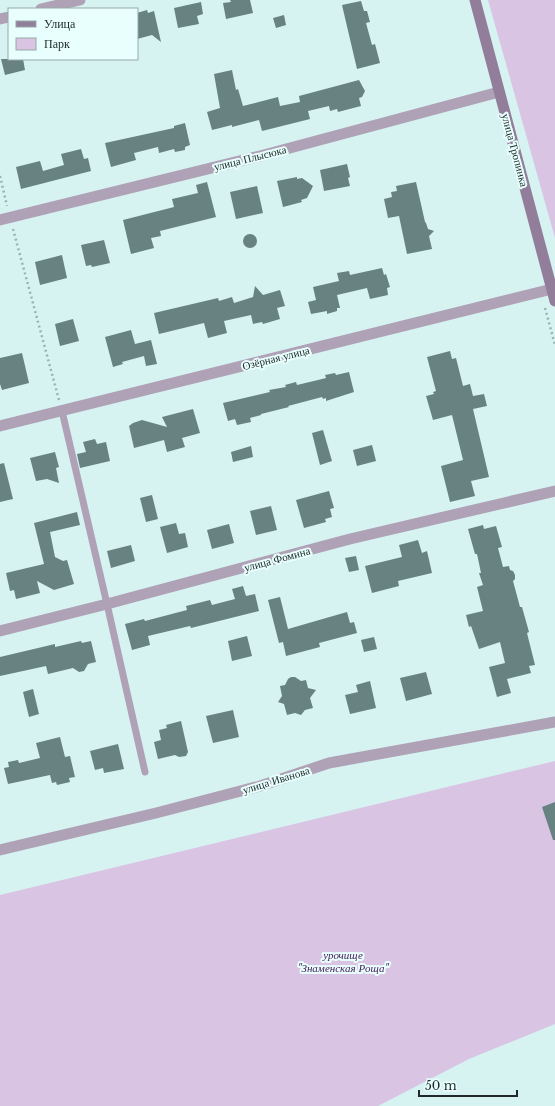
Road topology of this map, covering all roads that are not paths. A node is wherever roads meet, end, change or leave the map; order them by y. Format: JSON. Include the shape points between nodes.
{"nodes":[{"id":1,"x":80,"y":0,"type":"edge"},
{"id":2,"x":475,"y":0,"type":"edge"},
{"id":3,"x":46,"y":8,"type":"edge"},
{"id":4,"x":499,"y":92,"type":"junction"},
{"id":5,"x":5,"y":219,"type":"edge"},
{"id":6,"x":552,"y":289,"type":"junction"},
{"id":7,"x":555,"y":301,"type":"edge"},
{"id":8,"x":62,"y":411,"type":"junction"},
{"id":9,"x":0,"y":426,"type":"edge"},
{"id":10,"x":555,"y":491,"type":"edge"},
{"id":11,"x":107,"y":604,"type":"junction"},
{"id":12,"x":0,"y":631,"type":"edge"},
{"id":13,"x":555,"y":722,"type":"edge"},
{"id":14,"x":145,"y":772,"type":"dead end"},
{"id":15,"x":0,"y":850,"type":"edge"}],
"edges":[{"from":1,"to":3,"type":"street"},
{"from":2,"to":4,"type":"main road","name":"улица Тропинка"},
{"from":4,"to":5,"type":"street","name":"улица Плысюка","via":[[260,156]]},
{"from":4,"to":6,"type":"main road","name":"улица Тропинка"},
{"from":6,"to":7,"type":"main road","name":"улица Тропинка"},
{"from":6,"to":8,"type":"street","name":"Озёрная улица"},
{"from":8,"to":9,"type":"street","name":"Озёрная улица"},
{"from":8,"to":11,"type":"lane"},
{"from":10,"to":11,"type":"street","name":"улица Фомина","via":[[350,539]]},
{"from":11,"to":12,"type":"street","name":"улица Фомина"},
{"from":11,"to":14,"type":"lane"},
{"from":13,"to":15,"type":"street","name":"улица Иванова","via":[[329,763],[260,786]]}]}
